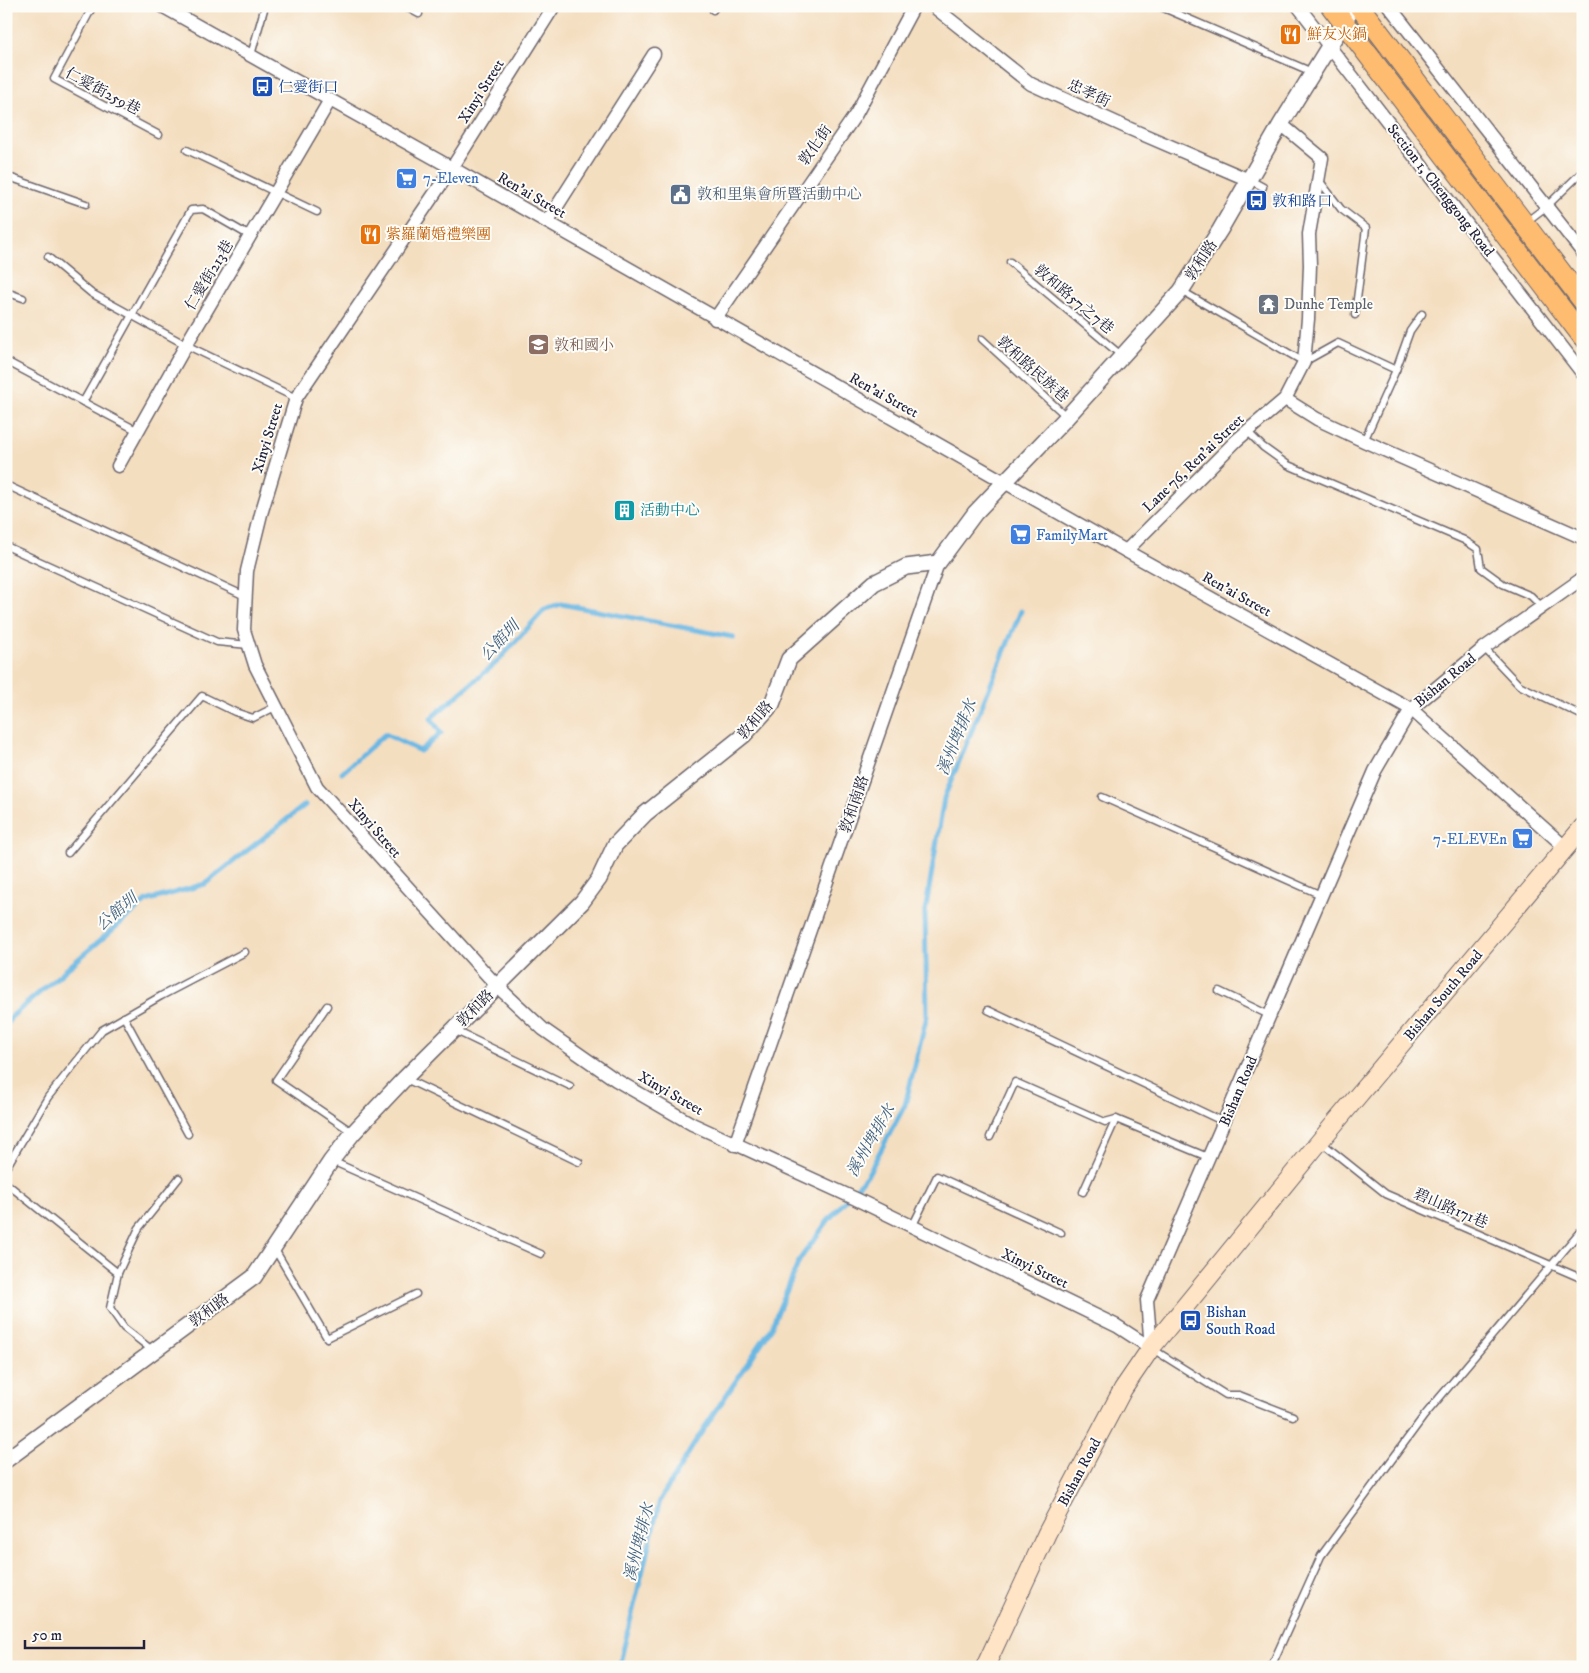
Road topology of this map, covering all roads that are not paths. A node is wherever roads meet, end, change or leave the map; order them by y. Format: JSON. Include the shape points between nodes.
{"nodes":[{"id":1,"x":92,"y":6,"type":"edge"},
{"id":2,"x":162,"y":6,"type":"edge"},
{"id":3,"x":264,"y":6,"type":"edge"},
{"id":4,"x":404,"y":6,"type":"edge"},
{"id":5,"x":914,"y":6,"type":"edge"},
{"id":6,"x":933,"y":6,"type":"edge"},
{"id":7,"x":1159,"y":6,"type":"edge"},
{"id":8,"x":1298,"y":6,"type":"edge"},
{"id":9,"x":1331,"y":6,"type":"edge"},
{"id":10,"x":1359,"y":6,"type":"edge"},
{"id":11,"x":1389,"y":6,"type":"edge"},
{"id":12,"x":550,"y":9,"type":"edge"},
{"id":13,"x":419,"y":14,"type":"dead end"},
{"id":14,"x":1349,"y":14,"type":"edge"},
{"id":15,"x":1330,"y":46,"type":"junction"},
{"id":16,"x":251,"y":54,"type":"junction"},
{"id":17,"x":654,"y":54,"type":"dead end"},
{"id":18,"x":1312,"y":73,"type":"junction"},
{"id":19,"x":330,"y":100,"type":"junction"},
{"id":20,"x":1281,"y":124,"type":"junction"},
{"id":21,"x":160,"y":136,"type":"dead end"},
{"id":22,"x":187,"y":150,"type":"dead end"},
{"id":23,"x":452,"y":168,"type":"junction"},
{"id":24,"x":1583,"y":171,"type":"edge"},
{"id":25,"x":6,"y":176,"type":"edge"},
{"id":26,"x":1318,"y":179,"type":"junction"},
{"id":27,"x":1249,"y":180,"type":"junction"},
{"id":28,"x":1263,"y":187,"type":"dead end"},
{"id":29,"x":276,"y":192,"type":"junction"},
{"id":30,"x":86,"y":204,"type":"dead end"},
{"id":31,"x":1547,"y":206,"type":"junction"},
{"id":32,"x":317,"y":212,"type":"dead end"},
{"id":33,"x":547,"y":222,"type":"junction"},
{"id":34,"x":1525,"y":223,"type":"junction"},
{"id":35,"x":252,"y":236,"type":"junction"},
{"id":36,"x":1583,"y":253,"type":"edge"},
{"id":37,"x":48,"y":257,"type":"dead end"},
{"id":38,"x":1010,"y":262,"type":"dead end"},
{"id":39,"x":1181,"y":291,"type":"junction"},
{"id":40,"x":6,"y":292,"type":"edge"},
{"id":41,"x":23,"y":298,"type":"dead end"},
{"id":42,"x":1583,"y":301,"type":"edge"},
{"id":43,"x":1422,"y":314,"type":"dead end"},
{"id":44,"x":133,"y":315,"type":"junction"},
{"id":45,"x":1355,"y":315,"type":"dead end"},
{"id":46,"x":714,"y":319,"type":"junction"},
{"id":47,"x":1583,"y":337,"type":"edge"},
{"id":48,"x":982,"y":339,"type":"dead end"},
{"id":49,"x":186,"y":345,"type":"junction"},
{"id":50,"x":1122,"y":356,"type":"junction"},
{"id":51,"x":6,"y":361,"type":"edge"},
{"id":52,"x":1304,"y":362,"type":"junction"},
{"id":53,"x":1396,"y":370,"type":"junction"},
{"id":54,"x":1583,"y":374,"type":"edge"},
{"id":55,"x":296,"y":398,"type":"junction"},
{"id":56,"x":1285,"y":399,"type":"junction"},
{"id":57,"x":83,"y":402,"type":"junction"},
{"id":58,"x":1067,"y":417,"type":"junction"},
{"id":59,"x":138,"y":431,"type":"junction"},
{"id":60,"x":1247,"y":431,"type":"junction"},
{"id":61,"x":1364,"y":441,"type":"junction"},
{"id":62,"x":118,"y":466,"type":"dead end"},
{"id":63,"x":1005,"y":481,"type":"junction"},
{"id":64,"x":6,"y":485,"type":"edge"},
{"id":65,"x":1583,"y":538,"type":"edge"},
{"id":66,"x":6,"y":546,"type":"edge"},
{"id":67,"x":1126,"y":551,"type":"junction"},
{"id":68,"x":938,"y":563,"type":"junction"},
{"id":69,"x":1582,"y":581,"type":"edge"},
{"id":70,"x":245,"y":596,"type":"junction"},
{"id":71,"x":1541,"y":606,"type":"junction"},
{"id":72,"x":249,"y":645,"type":"junction"},
{"id":73,"x":1484,"y":648,"type":"junction"},
{"id":74,"x":276,"y":707,"type":"junction"},
{"id":75,"x":1411,"y":709,"type":"junction"},
{"id":76,"x":1583,"y":716,"type":"edge"},
{"id":77,"x":1102,"y":797,"type":"dead end"},
{"id":78,"x":1583,"y":827,"type":"edge"},
{"id":79,"x":1566,"y":848,"type":"junction"},
{"id":80,"x":68,"y":852,"type":"dead end"},
{"id":81,"x":1321,"y":895,"type":"junction"},
{"id":82,"x":245,"y":952,"type":"dead end"},
{"id":83,"x":497,"y":986,"type":"junction"},
{"id":84,"x":1219,"y":991,"type":"dead end"},
{"id":85,"x":327,"y":1006,"type":"dead end"},
{"id":86,"x":988,"y":1010,"type":"dead end"},
{"id":87,"x":1270,"y":1016,"type":"junction"},
{"id":88,"x":124,"y":1017,"type":"junction"},
{"id":89,"x":453,"y":1030,"type":"junction"},
{"id":90,"x":405,"y":1078,"type":"junction"},
{"id":91,"x":570,"y":1086,"type":"dead end"},
{"id":92,"x":1116,"y":1119,"type":"junction"},
{"id":93,"x":1224,"y":1122,"type":"junction"},
{"id":94,"x":354,"y":1133,"type":"junction"},
{"id":95,"x":188,"y":1134,"type":"dead end"},
{"id":96,"x":990,"y":1137,"type":"dead end"},
{"id":97,"x":1320,"y":1141,"type":"junction"},
{"id":98,"x":735,"y":1145,"type":"junction"},
{"id":99,"x":1210,"y":1158,"type":"junction"},
{"id":100,"x":331,"y":1161,"type":"junction"},
{"id":101,"x":579,"y":1162,"type":"dead end"},
{"id":102,"x":6,"y":1168,"type":"edge"},
{"id":103,"x":179,"y":1178,"type":"dead end"},
{"id":104,"x":6,"y":1183,"type":"edge"},
{"id":105,"x":1083,"y":1192,"type":"dead end"},
{"id":106,"x":912,"y":1226,"type":"junction"},
{"id":107,"x":1583,"y":1228,"type":"edge"},
{"id":108,"x":1061,"y":1233,"type":"dead end"},
{"id":109,"x":274,"y":1248,"type":"junction"},
{"id":110,"x":541,"y":1254,"type":"dead end"},
{"id":111,"x":1552,"y":1265,"type":"junction"},
{"id":112,"x":118,"y":1273,"type":"junction"},
{"id":113,"x":1583,"y":1279,"type":"edge"},
{"id":114,"x":416,"y":1294,"type":"dead end"},
{"id":115,"x":1152,"y":1348,"type":"junction"},
{"id":116,"x":153,"y":1351,"type":"junction"},
{"id":117,"x":1293,"y":1416,"type":"dead end"},
{"id":118,"x":6,"y":1460,"type":"edge"},
{"id":119,"x":985,"y":1667,"type":"edge"},
{"id":120,"x":1271,"y":1667,"type":"edge"}],
"edges":[{"from":1,"to":21,"type":"lane","name":"仁愛街259巷","via":[[54,79]]},
{"from":2,"to":16,"type":"street","name":"Ren’ai Street"},
{"from":3,"to":16,"type":"lane"},
{"from":4,"to":13,"type":"lane"},
{"from":5,"to":46,"type":"street","name":"敦化街","via":[[856,114]]},
{"from":6,"to":27,"type":"street","name":"忠孝街","via":[[1031,84]]},
{"from":7,"to":18,"type":"lane"},
{"from":8,"to":15,"type":"street","name":"Section 1, Chenggong Road"},
{"from":9,"to":14,"type":"main road","name":"Section 1, Chenggong Road"},
{"from":10,"to":34,"type":"main road"},
{"from":11,"to":31,"type":"street"},
{"from":12,"to":23,"type":"street","name":"Xinyi Street"},
{"from":14,"to":15,"type":"street","name":"敦和路"},
{"from":14,"to":47,"type":"main road","name":"Section 1, Chenggong Road"},
{"from":15,"to":18,"type":"street","name":"敦和路"},
{"from":15,"to":54,"type":"street","name":"Section 1, Chenggong Road"},
{"from":16,"to":19,"type":"street","name":"Ren’ai Street"},
{"from":17,"to":33,"type":"street"},
{"from":18,"to":20,"type":"street","name":"敦和路"},
{"from":19,"to":23,"type":"street","name":"Ren’ai Street"},
{"from":19,"to":29,"type":"street","name":"仁愛街213巷"},
{"from":20,"to":26,"type":"street","via":[[1322,158]]},
{"from":20,"to":27,"type":"street","name":"敦和路"},
{"from":22,"to":29,"type":"lane"},
{"from":23,"to":33,"type":"street","name":"Ren’ai Street"},
{"from":23,"to":55,"type":"street","name":"Xinyi Street"},
{"from":24,"to":31,"type":"lane"},
{"from":25,"to":30,"type":"lane"},
{"from":26,"to":45,"type":"lane","via":[[1336,204],[1366,228]]},
{"from":26,"to":52,"type":"street","via":[[1309,234],[1309,301]]},
{"from":27,"to":28,"type":"lane"},
{"from":27,"to":39,"type":"street","name":"敦和路"},
{"from":29,"to":32,"type":"lane"},
{"from":29,"to":35,"type":"street","name":"仁愛街213巷"},
{"from":31,"to":34,"type":"lane"},
{"from":31,"to":36,"type":"street"},
{"from":33,"to":46,"type":"street","name":"Ren’ai Street"},
{"from":34,"to":42,"type":"main road"},
{"from":35,"to":44,"type":"lane","via":[[203,209],[192,210]]},
{"from":35,"to":49,"type":"street","name":"仁愛街213巷"},
{"from":37,"to":44,"type":"lane","via":[[91,293]]},
{"from":38,"to":50,"type":"lane","name":"敦和路57之7巷"},
{"from":39,"to":50,"type":"street","name":"敦和路"},
{"from":39,"to":52,"type":"lane"},
{"from":40,"to":41,"type":"lane"},
{"from":43,"to":53,"type":"lane","via":[[1410,331]]},
{"from":44,"to":49,"type":"lane"},
{"from":44,"to":57,"type":"lane"},
{"from":46,"to":63,"type":"street","name":"Ren’ai Street"},
{"from":48,"to":58,"type":"lane","name":"敦和路民族巷"},
{"from":49,"to":55,"type":"lane"},
{"from":49,"to":59,"type":"street","name":"仁愛街213巷"},
{"from":50,"to":58,"type":"street","name":"敦和路"},
{"from":51,"to":57,"type":"lane"},
{"from":52,"to":53,"type":"lane","via":[[1338,343]]},
{"from":52,"to":56,"type":"street"},
{"from":53,"to":61,"type":"lane"},
{"from":55,"to":70,"type":"street","name":"Xinyi Street","via":[[261,514],[247,571]]},
{"from":56,"to":60,"type":"street","name":"Lane 76, Ren’ai Street"},
{"from":56,"to":61,"type":"street","via":[[1317,419]]},
{"from":57,"to":59,"type":"lane"},
{"from":58,"to":63,"type":"street","name":"敦和路"},
{"from":59,"to":62,"type":"street","name":"仁愛街213巷"},
{"from":60,"to":67,"type":"street","name":"Lane 76, Ren’ai Street"},
{"from":60,"to":71,"type":"lane","via":[[1288,465],[1464,540],[1478,549],[1481,568],[1503,584],[1531,596]]},
{"from":61,"to":65,"type":"street"},
{"from":63,"to":67,"type":"street","name":"Ren’ai Street"},
{"from":63,"to":68,"type":"street","name":"敦和南路","via":[[974,513]]},
{"from":64,"to":70,"type":"lane"},
{"from":66,"to":72,"type":"lane","via":[[217,642]]},
{"from":67,"to":75,"type":"street","name":"Ren’ai Street"},
{"from":68,"to":83,"type":"street","name":"敦和路","via":[[906,567],[874,584],[790,659],[772,704],[744,735],[646,814],[615,845],[599,879],[582,902]]},
{"from":68,"to":98,"type":"street","name":"敦和南路"},
{"from":69,"to":71,"type":"street","name":"Bishan Road"},
{"from":70,"to":72,"type":"street","name":"Xinyi Street","via":[[244,630]]},
{"from":71,"to":73,"type":"street","name":"Bishan Road"},
{"from":72,"to":74,"type":"street","name":"Xinyi Street"},
{"from":73,"to":75,"type":"street","name":"Bishan Road"},
{"from":73,"to":76,"type":"lane","via":[[1519,686]]},
{"from":74,"to":80,"type":"lane","via":[[253,718],[202,696]]},
{"from":74,"to":83,"type":"street","name":"Xinyi Street","via":[[318,787]]},
{"from":75,"to":79,"type":"street","name":"Ren’ai Street"},
{"from":75,"to":81,"type":"street","name":"Bishan Road","via":[[1375,771]]},
{"from":77,"to":81,"type":"lane"},
{"from":78,"to":79,"type":"main road","name":"Bishan South Road"},
{"from":79,"to":97,"type":"main road","name":"Bishan South Road"},
{"from":81,"to":87,"type":"street","name":"Bishan Road"},
{"from":82,"to":88,"type":"lane"},
{"from":83,"to":89,"type":"street","name":"敦和路"},
{"from":83,"to":98,"type":"street","name":"Xinyi Street","via":[[543,1029],[616,1080]]},
{"from":84,"to":87,"type":"lane"},
{"from":85,"to":94,"type":"lane","via":[[276,1080]]},
{"from":86,"to":93,"type":"lane"},
{"from":87,"to":93,"type":"street","name":"Bishan Road"},
{"from":88,"to":95,"type":"lane"},
{"from":88,"to":102,"type":"lane","via":[[102,1030],[79,1056],[48,1097]]},
{"from":89,"to":90,"type":"street","name":"敦和路"},
{"from":89,"to":91,"type":"lane"},
{"from":90,"to":94,"type":"street","name":"敦和路"},
{"from":90,"to":101,"type":"lane"},
{"from":92,"to":96,"type":"lane","via":[[1105,1122],[1015,1082]]},
{"from":92,"to":99,"type":"lane"},
{"from":92,"to":105,"type":"lane"},
{"from":93,"to":99,"type":"street","name":"Bishan Road"},
{"from":94,"to":100,"type":"street","name":"敦和路"},
{"from":97,"to":111,"type":"lane","name":"碧山路171巷","via":[[1386,1194]]},
{"from":97,"to":115,"type":"main road","name":"Bishan South Road"},
{"from":98,"to":106,"type":"street","name":"Xinyi Street"},
{"from":99,"to":115,"type":"street","name":"Bishan Road","via":[[1148,1300]]},
{"from":100,"to":109,"type":"street","name":"敦和路"},
{"from":100,"to":110,"type":"lane"},
{"from":103,"to":112,"type":"lane","via":[[139,1228]]},
{"from":104,"to":112,"type":"lane"},
{"from":106,"to":108,"type":"lane","via":[[937,1176]]},
{"from":106,"to":115,"type":"street","name":"Xinyi Street","via":[[1117,1326]]},
{"from":107,"to":111,"type":"lane"},
{"from":109,"to":114,"type":"lane","via":[[327,1338]]},
{"from":109,"to":116,"type":"street","name":"敦和路","via":[[254,1277]]},
{"from":111,"to":113,"type":"lane","name":"碧山路171巷"},
{"from":111,"to":120,"type":"lane","via":[[1424,1416],[1321,1556]]},
{"from":112,"to":116,"type":"lane","via":[[110,1308],[124,1328]]},
{"from":115,"to":117,"type":"lane","via":[[1226,1395],[1239,1395]]},
{"from":115,"to":119,"type":"main road","name":"Bishan Road","via":[[1123,1389],[1047,1533]]},
{"from":116,"to":118,"type":"street","name":"敦和路"}]}
